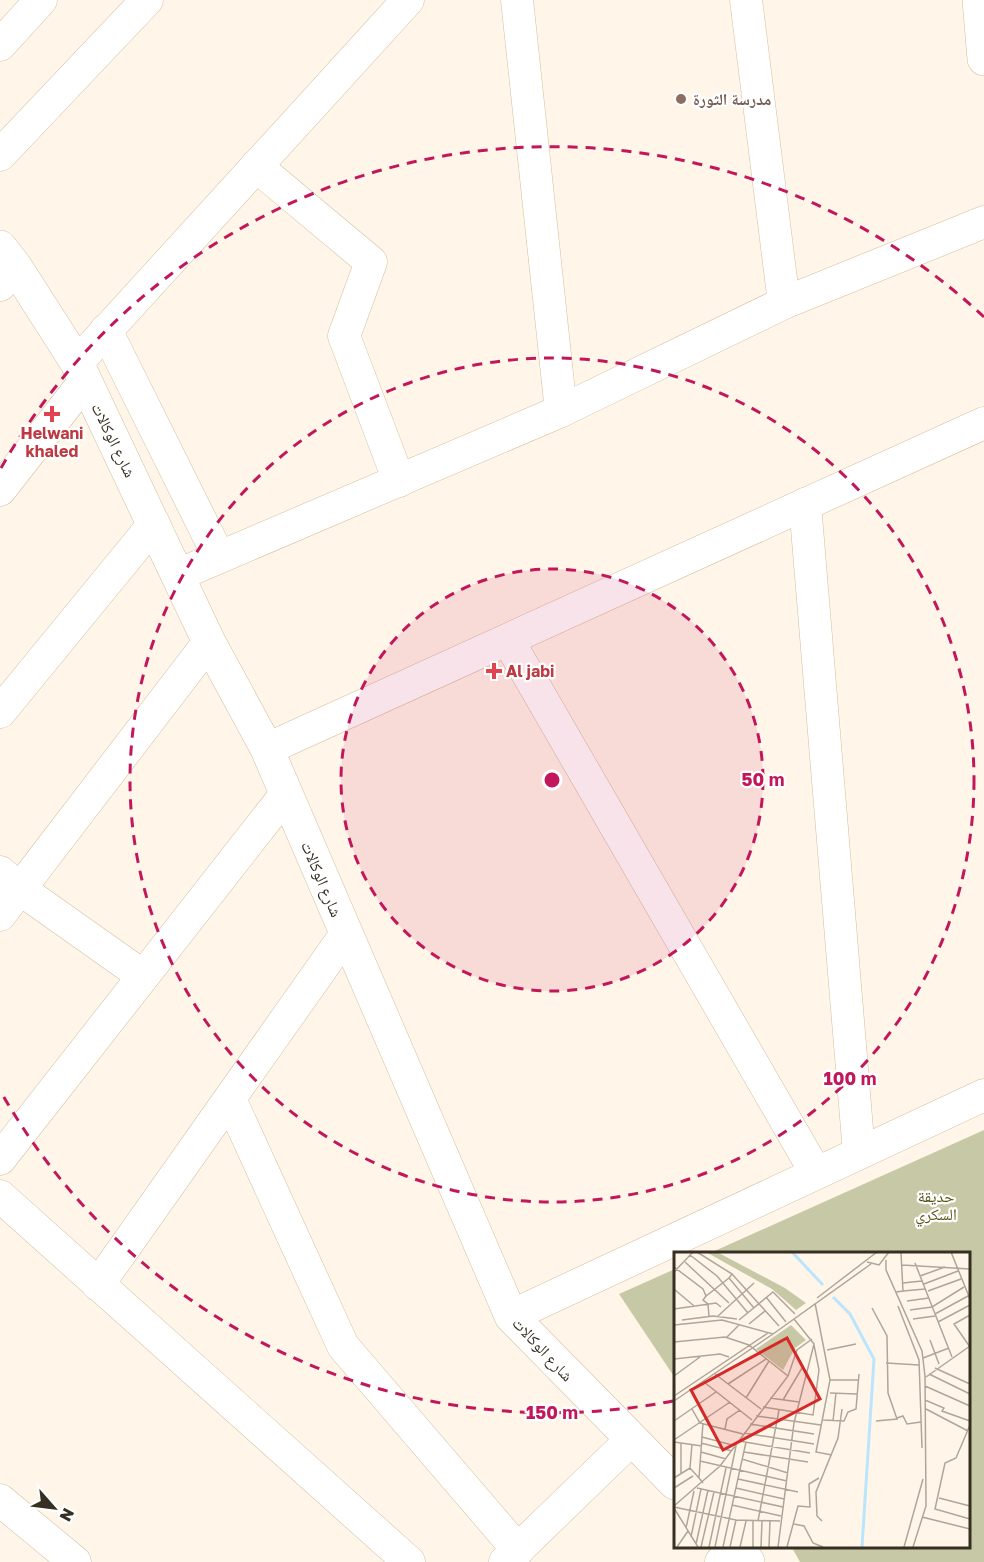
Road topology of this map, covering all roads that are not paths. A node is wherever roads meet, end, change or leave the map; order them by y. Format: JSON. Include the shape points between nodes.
{"nodes":[{"id":1,"x":41,"y":0,"type":"edge"},
{"id":2,"x":147,"y":0,"type":"edge"},
{"id":3,"x":408,"y":0,"type":"edge"},
{"id":4,"x":517,"y":0,"type":"edge"},
{"id":5,"x":746,"y":0,"type":"edge"},
{"id":6,"x":979,"y":0,"type":"edge"},
{"id":7,"x":0,"y":45,"type":"edge"},
{"id":8,"x":984,"y":59,"type":"edge"},
{"id":9,"x":0,"y":155,"type":"edge"},
{"id":10,"x":256,"y":166,"type":"junction"},
{"id":11,"x":984,"y":222,"type":"edge"},
{"id":12,"x":5,"y":266,"type":"edge"},
{"id":13,"x":784,"y":303,"type":"junction"},
{"id":14,"x":106,"y":330,"type":"junction"},
{"id":15,"x":81,"y":372,"type":"junction"},
{"id":16,"x":561,"y":411,"type":"junction"},
{"id":17,"x":984,"y":423,"type":"edge"},
{"id":18,"x":399,"y":481,"type":"junction"},
{"id":19,"x":0,"y":490,"type":"edge"},
{"id":20,"x":805,"y":504,"type":"junction"},
{"id":21,"x":154,"y":524,"type":"junction"},
{"id":22,"x":219,"y":557,"type":"junction"},
{"id":23,"x":178,"y":575,"type":"junction"},
{"id":24,"x":508,"y":640,"type":"junction"},
{"id":25,"x":209,"y":642,"type":"junction"},
{"id":26,"x":0,"y":712,"type":"edge"},
{"id":27,"x":267,"y":749,"type":"junction"},
{"id":28,"x":286,"y":794,"type":"junction"},
{"id":29,"x":10,"y":881,"type":"edge"},
{"id":30,"x":0,"y":915,"type":"edge"},
{"id":31,"x":346,"y":934,"type":"junction"},
{"id":32,"x":143,"y":976,"type":"junction"},
{"id":33,"x":984,"y":1095,"type":"edge"},
{"id":34,"x":230,"y":1099,"type":"junction"},
{"id":35,"x":859,"y":1153,"type":"junction"},
{"id":36,"x":0,"y":1159,"type":"edge"},
{"id":37,"x":816,"y":1173,"type":"junction"},
{"id":38,"x":0,"y":1197,"type":"edge"},
{"id":39,"x":98,"y":1285,"type":"junction"},
{"id":40,"x":511,"y":1316,"type":"junction"},
{"id":41,"x":631,"y":1440,"type":"junction"},
{"id":42,"x":674,"y":1482,"type":"edge"},
{"id":43,"x":0,"y":1500,"type":"edge"},
{"id":44,"x":735,"y":1547,"type":"edge"},
{"id":45,"x":738,"y":1547,"type":"edge"},
{"id":46,"x":512,"y":1556,"type":"edge"},
{"id":47,"x":75,"y":1562,"type":"edge"},
{"id":48,"x":409,"y":1562,"type":"edge"},
{"id":49,"x":721,"y":1562,"type":"edge"},
{"id":50,"x":748,"y":1562,"type":"edge"}],
"edges":[{"from":1,"to":7,"type":"street"},
{"from":2,"to":9,"type":"street"},
{"from":3,"to":10,"type":"street"},
{"from":4,"to":16,"type":"street"},
{"from":5,"to":13,"type":"street"},
{"from":6,"to":8,"type":"street"},
{"from":10,"to":14,"type":"street"},
{"from":10,"to":18,"type":"street","via":[[371,262],[344,336]]},
{"from":11,"to":13,"type":"street"},
{"from":12,"to":15,"type":"street","name":"شارع الوكالات"},
{"from":13,"to":16,"type":"street"},
{"from":14,"to":15,"type":"street"},
{"from":14,"to":22,"type":"street"},
{"from":15,"to":19,"type":"street"},
{"from":15,"to":21,"type":"street","name":"شارع الوكالات"},
{"from":16,"to":18,"type":"street"},
{"from":17,"to":20,"type":"street"},
{"from":18,"to":22,"type":"street"},
{"from":20,"to":24,"type":"street"},
{"from":20,"to":35,"type":"street"},
{"from":21,"to":23,"type":"street","name":"شارع الوكالات"},
{"from":21,"to":26,"type":"street"},
{"from":22,"to":23,"type":"street"},
{"from":23,"to":25,"type":"street","name":"شارع الوكالات"},
{"from":24,"to":27,"type":"street"},
{"from":24,"to":37,"type":"street"},
{"from":25,"to":27,"type":"street","name":"شارع الوكالات"},
{"from":25,"to":29,"type":"street"},
{"from":27,"to":28,"type":"street","name":"شارع الوكالات"},
{"from":28,"to":31,"type":"street","name":"شارع الوكالات"},
{"from":28,"to":32,"type":"street"},
{"from":29,"to":30,"type":"street"},
{"from":29,"to":32,"type":"street"},
{"from":31,"to":34,"type":"street"},
{"from":31,"to":40,"type":"street","name":"شارع الوكالات"},
{"from":32,"to":36,"type":"street"},
{"from":33,"to":35,"type":"street"},
{"from":34,"to":39,"type":"street"},
{"from":34,"to":46,"type":"street","via":[[343,1346]]},
{"from":35,"to":37,"type":"street"},
{"from":37,"to":40,"type":"street"},
{"from":38,"to":39,"type":"street"},
{"from":39,"to":48,"type":"street"},
{"from":40,"to":41,"type":"street","name":"شارع الوكالات"},
{"from":41,"to":42,"type":"street","name":"شارع الوكالات"},
{"from":41,"to":46,"type":"street"},
{"from":43,"to":47,"type":"street"},
{"from":44,"to":49,"type":"street"},
{"from":45,"to":50,"type":"street"}]}
